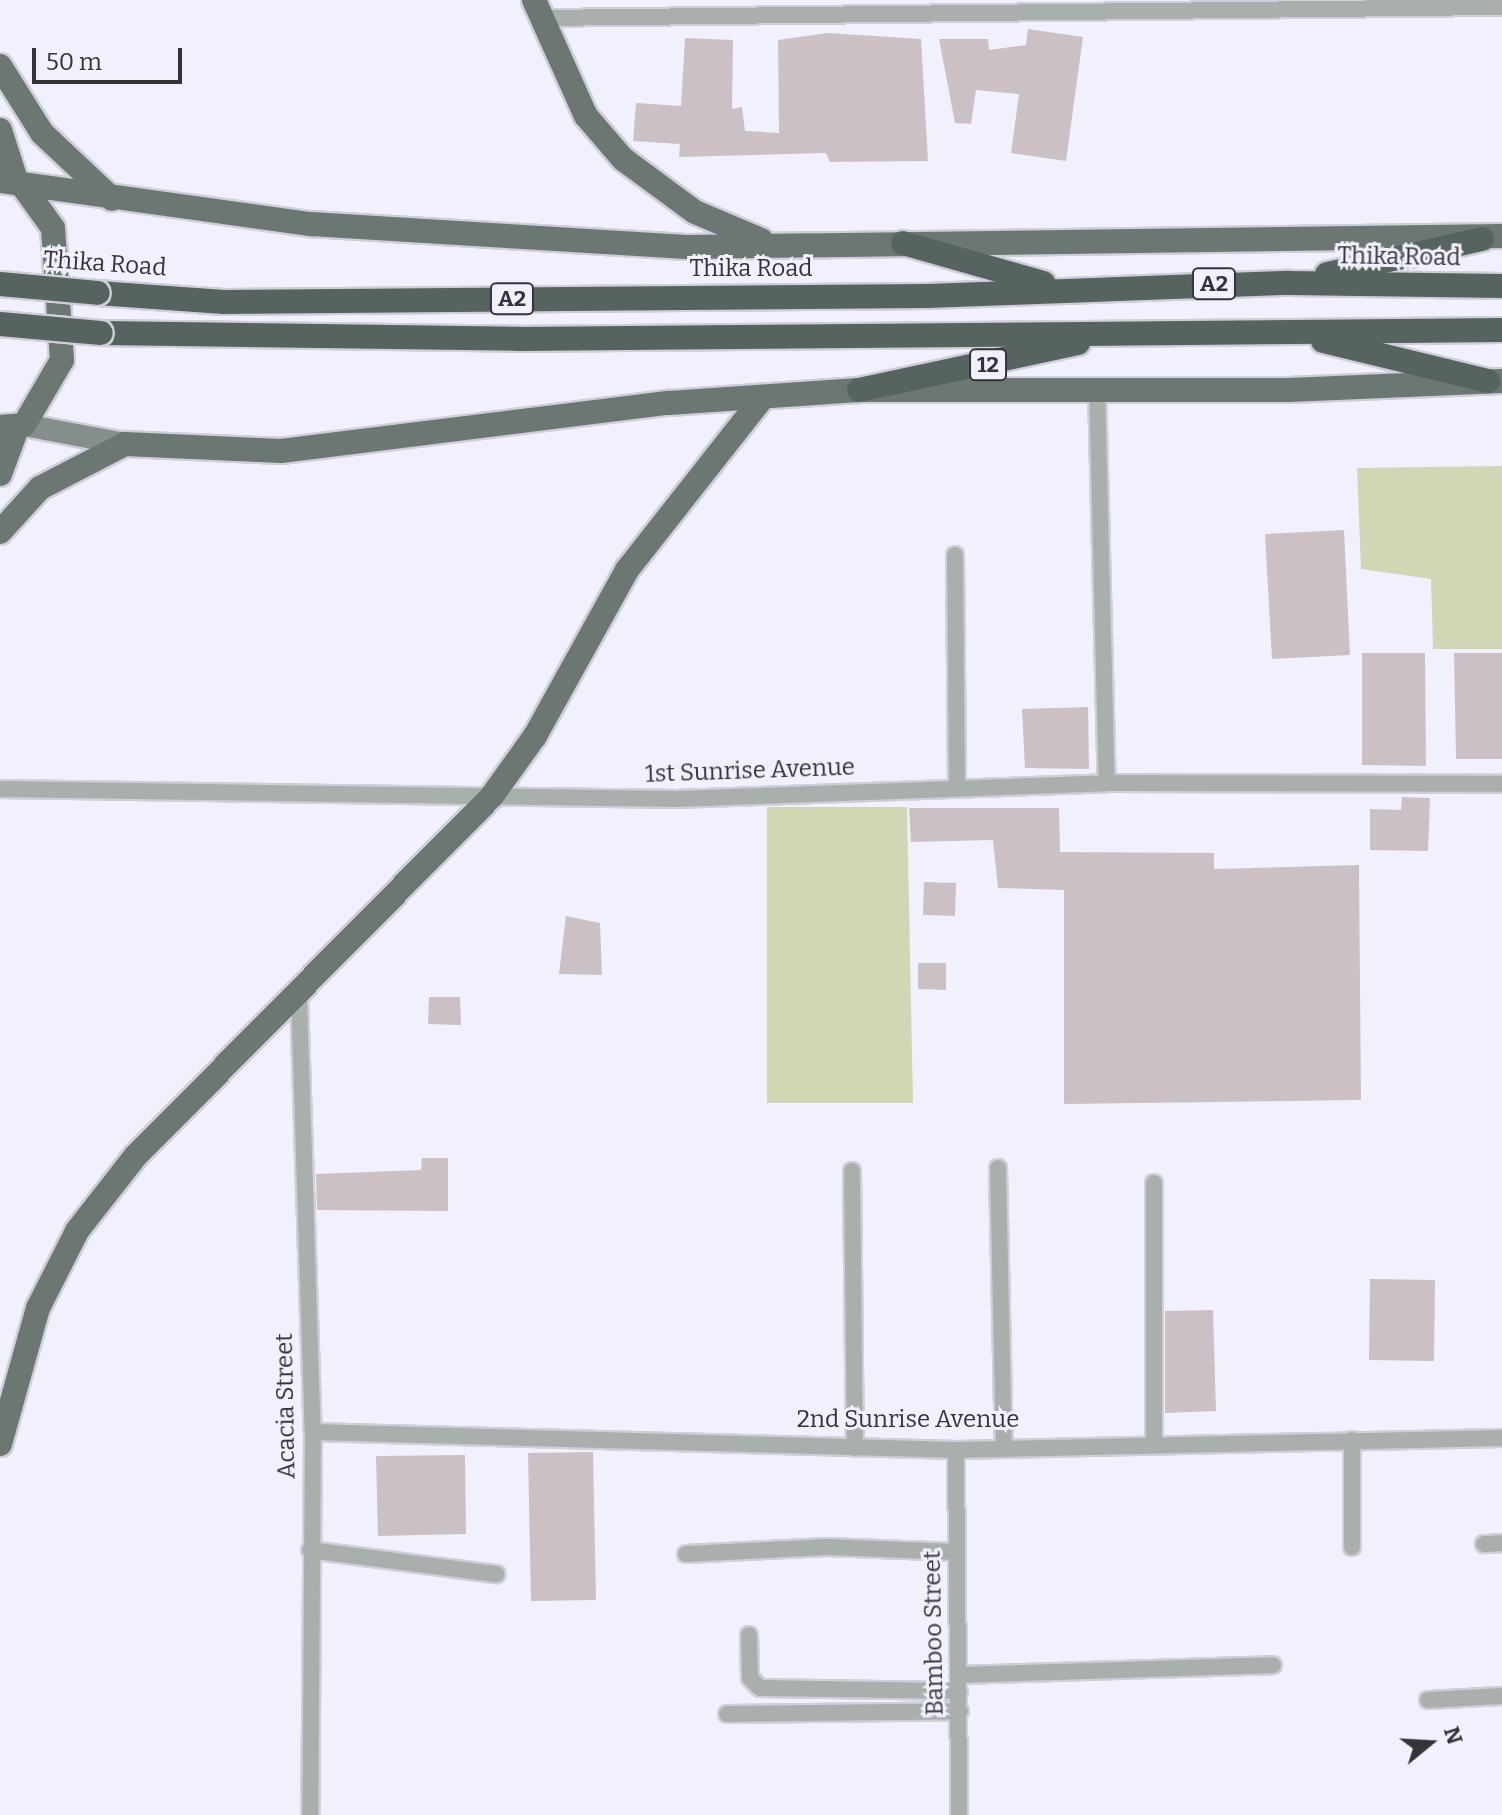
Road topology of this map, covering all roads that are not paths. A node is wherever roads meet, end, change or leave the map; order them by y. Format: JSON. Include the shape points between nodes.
{"nodes":[{"id":1,"x":1502,"y":7,"type":"edge"},
{"id":2,"x":538,"y":9,"type":"edge"},
{"id":3,"x":0,"y":66,"type":"edge"},
{"id":4,"x":0,"y":130,"type":"edge"},
{"id":5,"x":13,"y":183,"type":"edge"},
{"id":6,"x":112,"y":199,"type":"junction"},
{"id":7,"x":1492,"y":238,"type":"edge"},
{"id":8,"x":903,"y":243,"type":"junction"},
{"id":9,"x":772,"y":244,"type":"junction"},
{"id":10,"x":1289,"y":283,"type":"junction"},
{"id":11,"x":0,"y":284,"type":"edge"},
{"id":12,"x":1502,"y":286,"type":"edge"},
{"id":13,"x":1060,"y":288,"type":"junction"},
{"id":14,"x":0,"y":324,"type":"edge"},
{"id":15,"x":1502,"y":330,"type":"edge"},
{"id":16,"x":1288,"y":332,"type":"junction"},
{"id":17,"x":1115,"y":334,"type":"junction"},
{"id":18,"x":1495,"y":381,"type":"edge"},
{"id":19,"x":1097,"y":387,"type":"junction"},
{"id":20,"x":859,"y":390,"type":"junction"},
{"id":21,"x":763,"y":397,"type":"junction"},
{"id":22,"x":14,"y":427,"type":"edge"},
{"id":23,"x":125,"y":444,"type":"junction"},
{"id":24,"x":0,"y":474,"type":"edge"},
{"id":25,"x":0,"y":532,"type":"edge"},
{"id":26,"x":955,"y":555,"type":"dead end"},
{"id":27,"x":1107,"y":783,"type":"junction"},
{"id":28,"x":1502,"y":784,"type":"edge"},
{"id":29,"x":957,"y":788,"type":"junction"},
{"id":30,"x":0,"y":789,"type":"edge"},
{"id":31,"x":492,"y":796,"type":"junction"},
{"id":32,"x":299,"y":997,"type":"junction"},
{"id":33,"x":998,"y":1168,"type":"dead end"},
{"id":34,"x":852,"y":1171,"type":"dead end"},
{"id":35,"x":1154,"y":1183,"type":"dead end"},
{"id":36,"x":313,"y":1432,"type":"junction"},
{"id":37,"x":1502,"y":1438,"type":"edge"},
{"id":38,"x":1352,"y":1440,"type":"junction"},
{"id":39,"x":1154,"y":1442,"type":"junction"},
{"id":40,"x":0,"y":1444,"type":"edge"},
{"id":41,"x":1004,"y":1445,"type":"junction"},
{"id":42,"x":855,"y":1448,"type":"junction"},
{"id":43,"x":956,"y":1450,"type":"junction"},
{"id":44,"x":1502,"y":1543,"type":"edge"},
{"id":45,"x":1484,"y":1544,"type":"dead end"},
{"id":46,"x":1352,"y":1547,"type":"dead end"},
{"id":47,"x":310,"y":1550,"type":"junction"},
{"id":48,"x":957,"y":1552,"type":"junction"},
{"id":49,"x":686,"y":1554,"type":"dead end"},
{"id":50,"x":496,"y":1574,"type":"dead end"},
{"id":51,"x":749,"y":1635,"type":"dead end"},
{"id":52,"x":1273,"y":1665,"type":"dead end"},
{"id":53,"x":959,"y":1683,"type":"junction"},
{"id":54,"x":1502,"y":1696,"type":"edge"},
{"id":55,"x":1428,"y":1700,"type":"dead end"},
{"id":56,"x":960,"y":1711,"type":"junction"},
{"id":57,"x":727,"y":1714,"type":"dead end"},
{"id":58,"x":310,"y":1815,"type":"edge"},
{"id":59,"x":959,"y":1815,"type":"edge"}],
"edges":[{"from":1,"to":2,"type":"street"},
{"from":2,"to":9,"type":"main road","via":[[586,116],[623,159],[695,212]]},
{"from":3,"to":6,"type":"main road","via":[[42,133]]},
{"from":4,"to":5,"type":"main road"},
{"from":5,"to":6,"type":"main road","name":"Thika Road"},
{"from":5,"to":22,"type":"main road","via":[[53,228],[62,360]]},
{"from":6,"to":9,"type":"main road","name":"Thika Road","via":[[431,233]]},
{"from":7,"to":8,"type":"main road","name":"Thika Road"},
{"from":7,"to":10,"type":"highway"},
{"from":8,"to":9,"type":"main road","name":"Thika Road"},
{"from":8,"to":13,"type":"highway"},
{"from":10,"to":12,"type":"highway","name":"Thika Road","number":"A2"},
{"from":10,"to":13,"type":"highway","name":"Thika Road","number":"A2"},
{"from":11,"to":13,"type":"highway","name":"Thika Road","number":"A2","bridge":true,"via":[[224,302],[927,296]]},
{"from":14,"to":17,"type":"highway","number":"A2","bridge":true,"via":[[101,333],[519,339]]},
{"from":15,"to":16,"type":"highway","number":"A2"},
{"from":16,"to":17,"type":"highway","number":"A2"},
{"from":16,"to":18,"type":"highway"},
{"from":17,"to":20,"type":"highway","number":"12"},
{"from":18,"to":19,"type":"main road","via":[[1289,390]]},
{"from":19,"to":20,"type":"main road"},
{"from":19,"to":27,"type":"street"},
{"from":20,"to":21,"type":"main road"},
{"from":21,"to":23,"type":"main road","via":[[281,451]]},
{"from":21,"to":31,"type":"main road","via":[[627,570],[535,736]]},
{"from":22,"to":23,"type":"main road"},
{"from":22,"to":24,"type":"main road"},
{"from":23,"to":25,"type":"main road","via":[[40,488]]},
{"from":26,"to":29,"type":"street"},
{"from":27,"to":28,"type":"street","name":"1st Sunrise Avenue"},
{"from":27,"to":29,"type":"street","name":"1st Sunrise Avenue"},
{"from":29,"to":31,"type":"street","name":"1st Sunrise Avenue","via":[[677,799]]},
{"from":30,"to":31,"type":"street","name":"1st Sunrise Avenue"},
{"from":31,"to":32,"type":"main road"},
{"from":32,"to":36,"type":"street","name":"Acacia Street"},
{"from":32,"to":40,"type":"main road","via":[[134,1158],[77,1231],[38,1308]]},
{"from":33,"to":41,"type":"street"},
{"from":34,"to":42,"type":"street"},
{"from":35,"to":39,"type":"street"},
{"from":36,"to":42,"type":"street","name":"2nd Sunrise Avenue","via":[[581,1434]]},
{"from":36,"to":47,"type":"street","name":"Acacia Street"},
{"from":37,"to":38,"type":"street","name":"2nd Sunrise Avenue"},
{"from":38,"to":39,"type":"street","name":"2nd Sunrise Avenue"},
{"from":38,"to":46,"type":"street"},
{"from":39,"to":41,"type":"street","name":"2nd Sunrise Avenue"},
{"from":41,"to":43,"type":"street","name":"2nd Sunrise Avenue"},
{"from":42,"to":43,"type":"street","name":"2nd Sunrise Avenue"},
{"from":43,"to":48,"type":"street","name":"Bamboo Street"},
{"from":44,"to":45,"type":"street"},
{"from":47,"to":50,"type":"street"},
{"from":47,"to":58,"type":"street","name":"Acacia Street"},
{"from":48,"to":49,"type":"street","via":[[827,1547]]},
{"from":48,"to":53,"type":"street","name":"Bamboo Street"},
{"from":51,"to":53,"type":"street","via":[[750,1678],[760,1688]]},
{"from":52,"to":53,"type":"street"},
{"from":53,"to":56,"type":"street","name":"Bamboo Street"},
{"from":54,"to":55,"type":"street"},
{"from":56,"to":57,"type":"street"},
{"from":56,"to":59,"type":"street","name":"Bamboo Street"}]}
